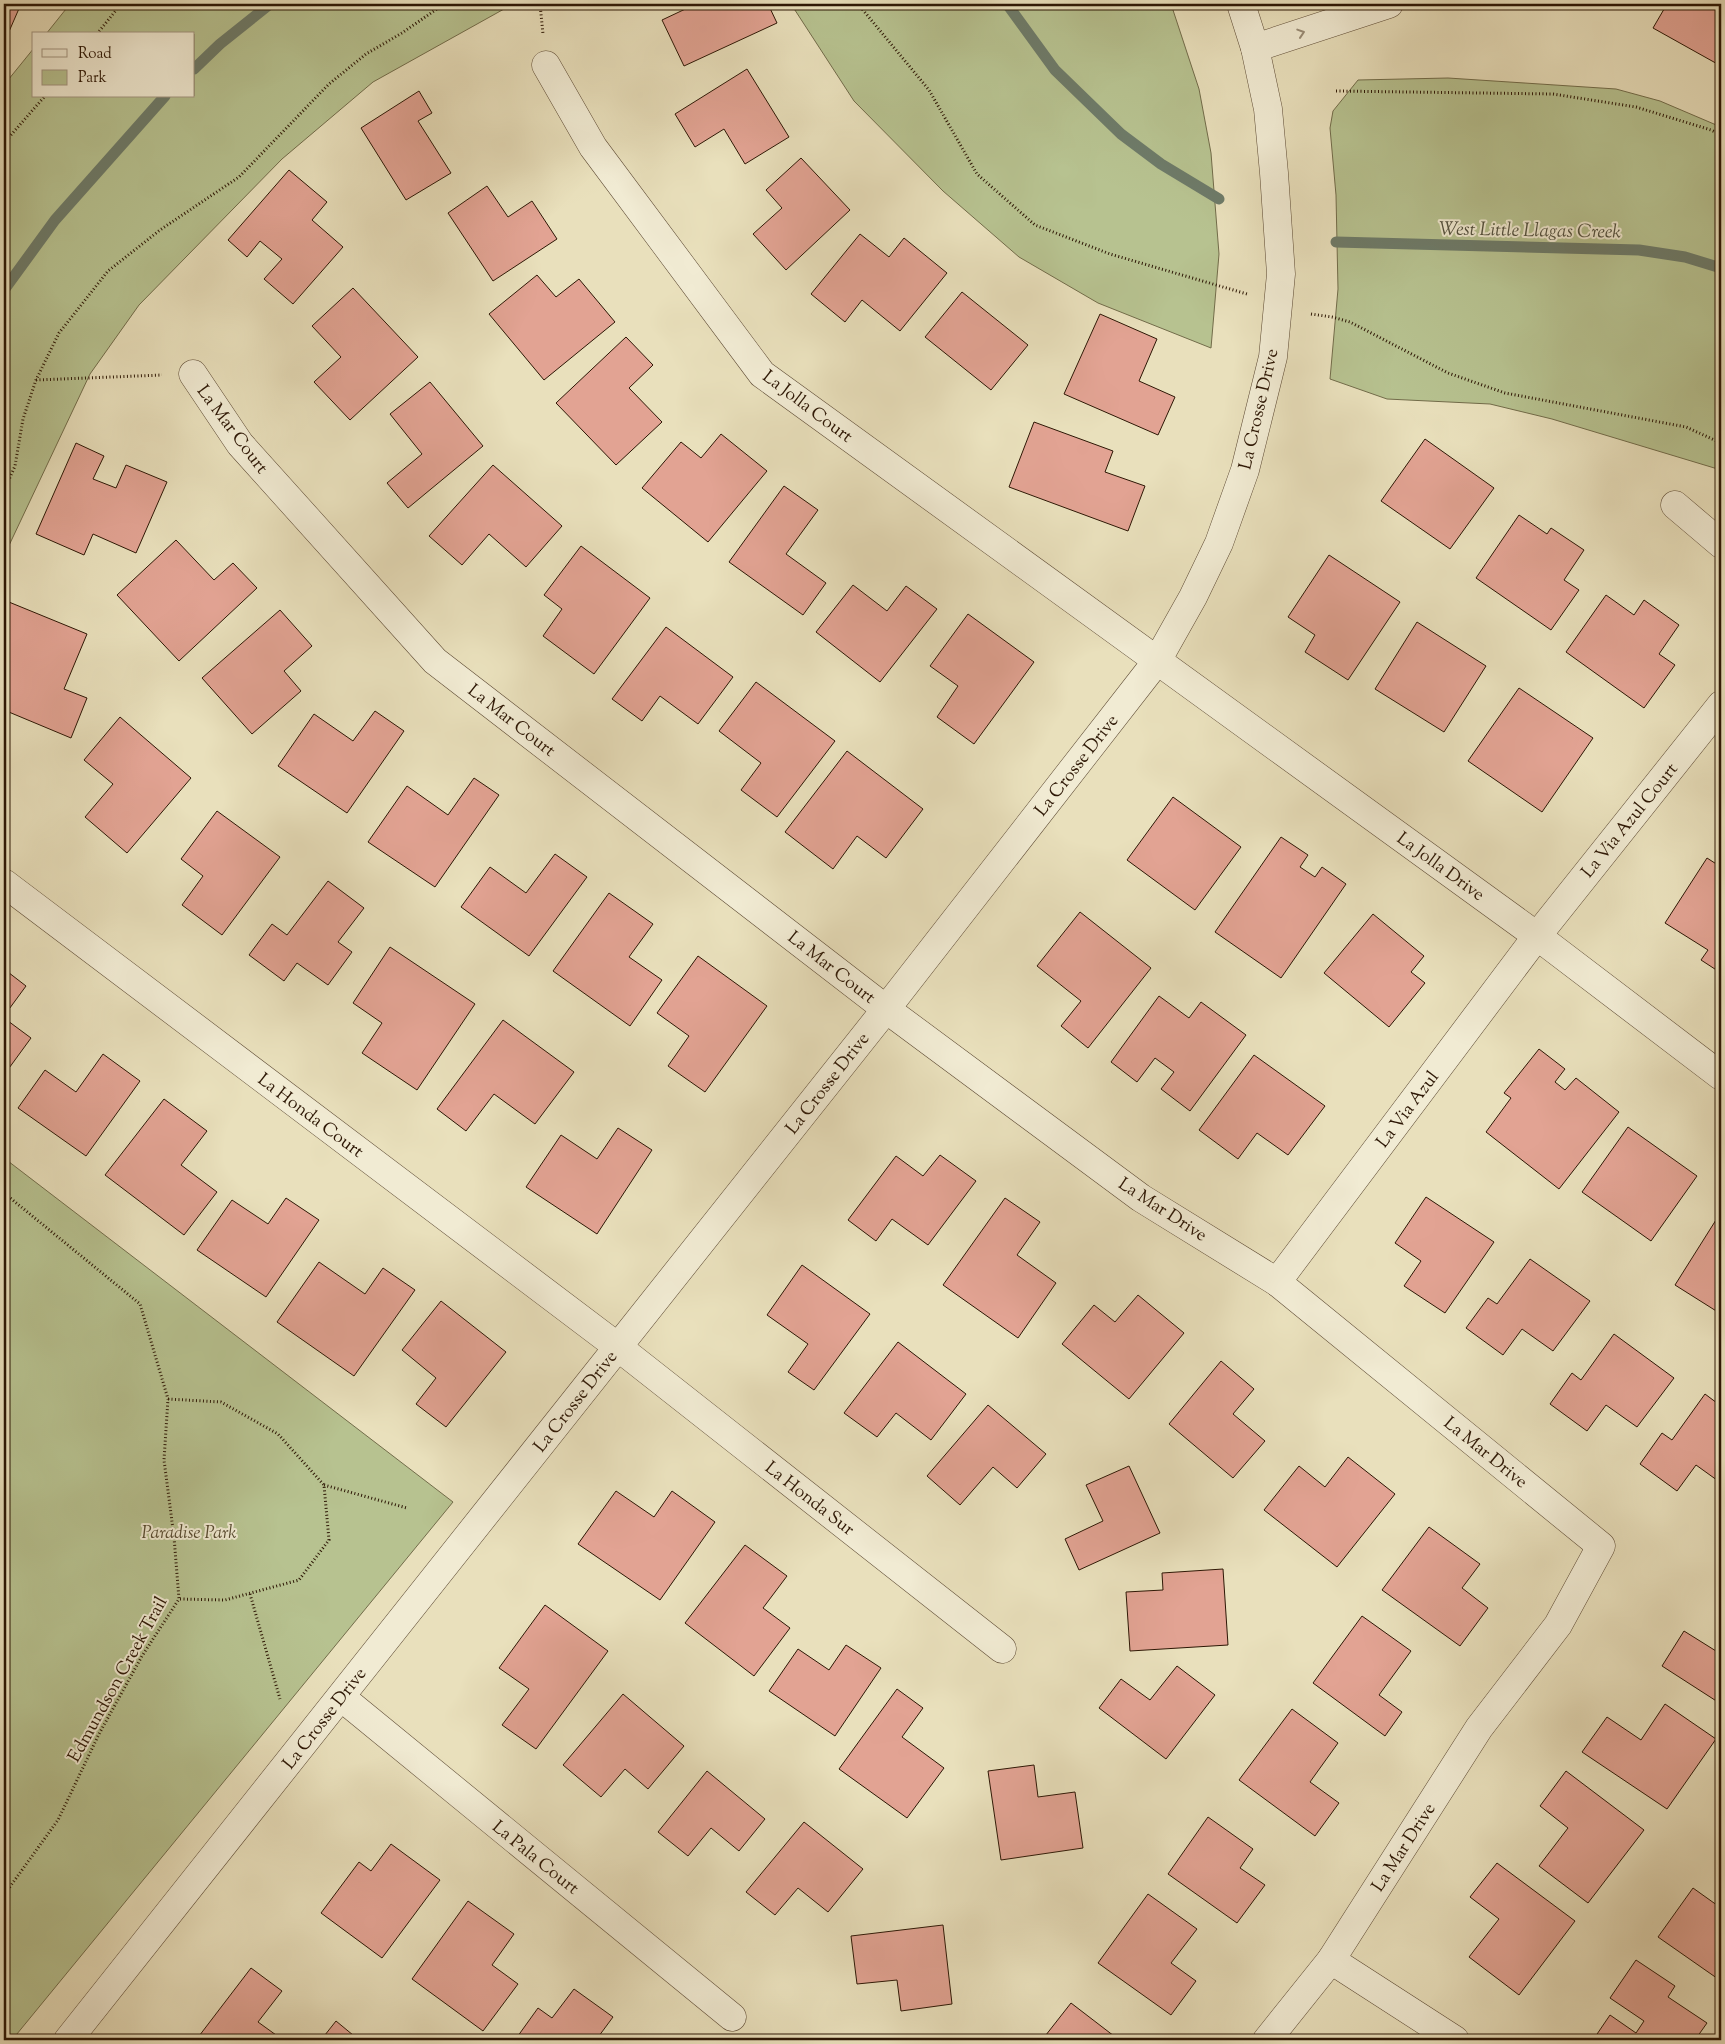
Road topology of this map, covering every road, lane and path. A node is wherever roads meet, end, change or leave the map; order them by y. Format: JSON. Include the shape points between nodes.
{"nodes":[{"id":1,"x":121,"y":4,"type":"edge"},
{"id":2,"x":444,"y":4,"type":"edge"},
{"id":3,"x":858,"y":4,"type":"edge"},
{"id":4,"x":1241,"y":4,"type":"edge"},
{"id":5,"x":1389,"y":4,"type":"edge"},
{"id":6,"x":99,"y":32,"type":"edge"},
{"id":7,"x":1255,"y":48,"type":"junction"},
{"id":8,"x":546,"y":65,"type":"dead end"},
{"id":9,"x":1336,"y":91,"type":"dead end"},
{"id":10,"x":43,"y":98,"type":"edge"},
{"id":11,"x":1721,"y":134,"type":"edge"},
{"id":12,"x":4,"y":143,"type":"edge"},
{"id":13,"x":1237,"y":291,"type":"dead end"},
{"id":14,"x":1318,"y":316,"type":"dead end"},
{"id":15,"x":193,"y":374,"type":"joint"},
{"id":16,"x":36,"y":380,"type":"junction"},
{"id":17,"x":1721,"y":443,"type":"edge"},
{"id":18,"x":4,"y":491,"type":"edge"},
{"id":19,"x":1676,"y":505,"type":"dead end"},
{"id":20,"x":1721,"y":544,"type":"edge"},
{"id":21,"x":1157,"y":662,"type":"junction"},
{"id":22,"x":1721,"y":705,"type":"edge"},
{"id":23,"x":4,"y":883,"type":"edge"},
{"id":24,"x":1537,"y":936,"type":"junction"},
{"id":25,"x":886,"y":1009,"type":"junction"},
{"id":26,"x":1721,"y":1076,"type":"edge"},
{"id":27,"x":4,"y":1196,"type":"edge"},
{"id":28,"x":1277,"y":1282,"type":"junction"},
{"id":29,"x":618,"y":1347,"type":"junction"},
{"id":30,"x":168,"y":1399,"type":"junction"},
{"id":31,"x":324,"y":1485,"type":"junction"},
{"id":32,"x":407,"y":1508,"type":"dead end"},
{"id":33,"x":250,"y":1594,"type":"junction"},
{"id":34,"x":179,"y":1599,"type":"junction"},
{"id":35,"x":1002,"y":1650,"type":"dead end"},
{"id":36,"x":341,"y":1697,"type":"junction"},
{"id":37,"x":280,"y":1698,"type":"dead end"},
{"id":38,"x":4,"y":1895,"type":"edge"},
{"id":39,"x":1330,"y":1960,"type":"junction"},
{"id":40,"x":732,"y":2017,"type":"dead end"},
{"id":41,"x":68,"y":2040,"type":"edge"},
{"id":42,"x":1267,"y":2040,"type":"edge"},
{"id":43,"x":1455,"y":2040,"type":"edge"}],
"edges":[{"from":1,"to":6,"type":"path"},
{"from":2,"to":16,"type":"path","via":[[366,54],[329,84],[239,177],[160,230],[108,271],[59,333]]},
{"from":3,"to":13,"type":"path","via":[[929,90],[977,174],[1035,225],[1110,254]]},
{"from":4,"to":7,"type":"street","name":"La Crosse Drive"},
{"from":7,"to":5,"type":"street","one_way":true},
{"from":7,"to":21,"type":"street","name":"La Crosse Drive","via":[[1268,109],[1280,265],[1273,357],[1245,470],[1219,543]]},
{"from":8,"to":21,"type":"street","name":"La Jolla Court","via":[[593,147],[762,374]]},
{"from":9,"to":11,"type":"path","via":[[1553,94],[1636,107]]},
{"from":10,"to":12,"type":"path"},
{"from":14,"to":17,"type":"path","via":[[1350,322],[1448,373],[1505,392],[1686,427]]},
{"from":15,"to":16,"type":"path"},
{"from":15,"to":25,"type":"street","name":"La Mar Court","via":[[240,444],[435,662]]},
{"from":16,"to":18,"type":"path","via":[[15,466]]},
{"from":19,"to":20,"type":"street"},
{"from":21,"to":24,"type":"street","name":"La Jolla Drive"},
{"from":21,"to":25,"type":"street","name":"La Crosse Drive"},
{"from":22,"to":24,"type":"street","name":"La Via Azul Court"},
{"from":23,"to":29,"type":"street","name":"La Honda Court"},
{"from":24,"to":26,"type":"street","name":"La Jolla Drive"},
{"from":24,"to":28,"type":"street","name":"La Via Azul"},
{"from":25,"to":28,"type":"street","name":"La Mar Drive","via":[[1141,1198]]},
{"from":25,"to":29,"type":"street","name":"La Crosse Drive"},
{"from":27,"to":30,"type":"path","name":"Edmundson Creek Trail","via":[[140,1304]]},
{"from":28,"to":39,"type":"street","name":"La Mar Drive","via":[[1601,1546],[1558,1625],[1478,1728]]},
{"from":29,"to":35,"type":"street","name":"La Honda Sur"},
{"from":29,"to":36,"type":"street","name":"La Crosse Drive"},
{"from":30,"to":31,"type":"path","via":[[221,1402],[278,1434]]},
{"from":30,"to":34,"type":"path","name":"Edmundson Creek Trail","via":[[164,1460]]},
{"from":31,"to":32,"type":"path"},
{"from":31,"to":33,"type":"path","via":[[329,1540],[298,1580]]},
{"from":33,"to":34,"type":"path","via":[[225,1600]]},
{"from":33,"to":37,"type":"path"},
{"from":34,"to":38,"type":"path","name":"Edmundson Creek Trail","via":[[142,1656],[99,1734],[58,1820]]},
{"from":36,"to":40,"type":"street","name":"La Pala Court"},
{"from":36,"to":41,"type":"street","name":"La Crosse Drive"},
{"from":39,"to":42,"type":"street","name":"La Mar Drive"},
{"from":39,"to":43,"type":"street"}]}
